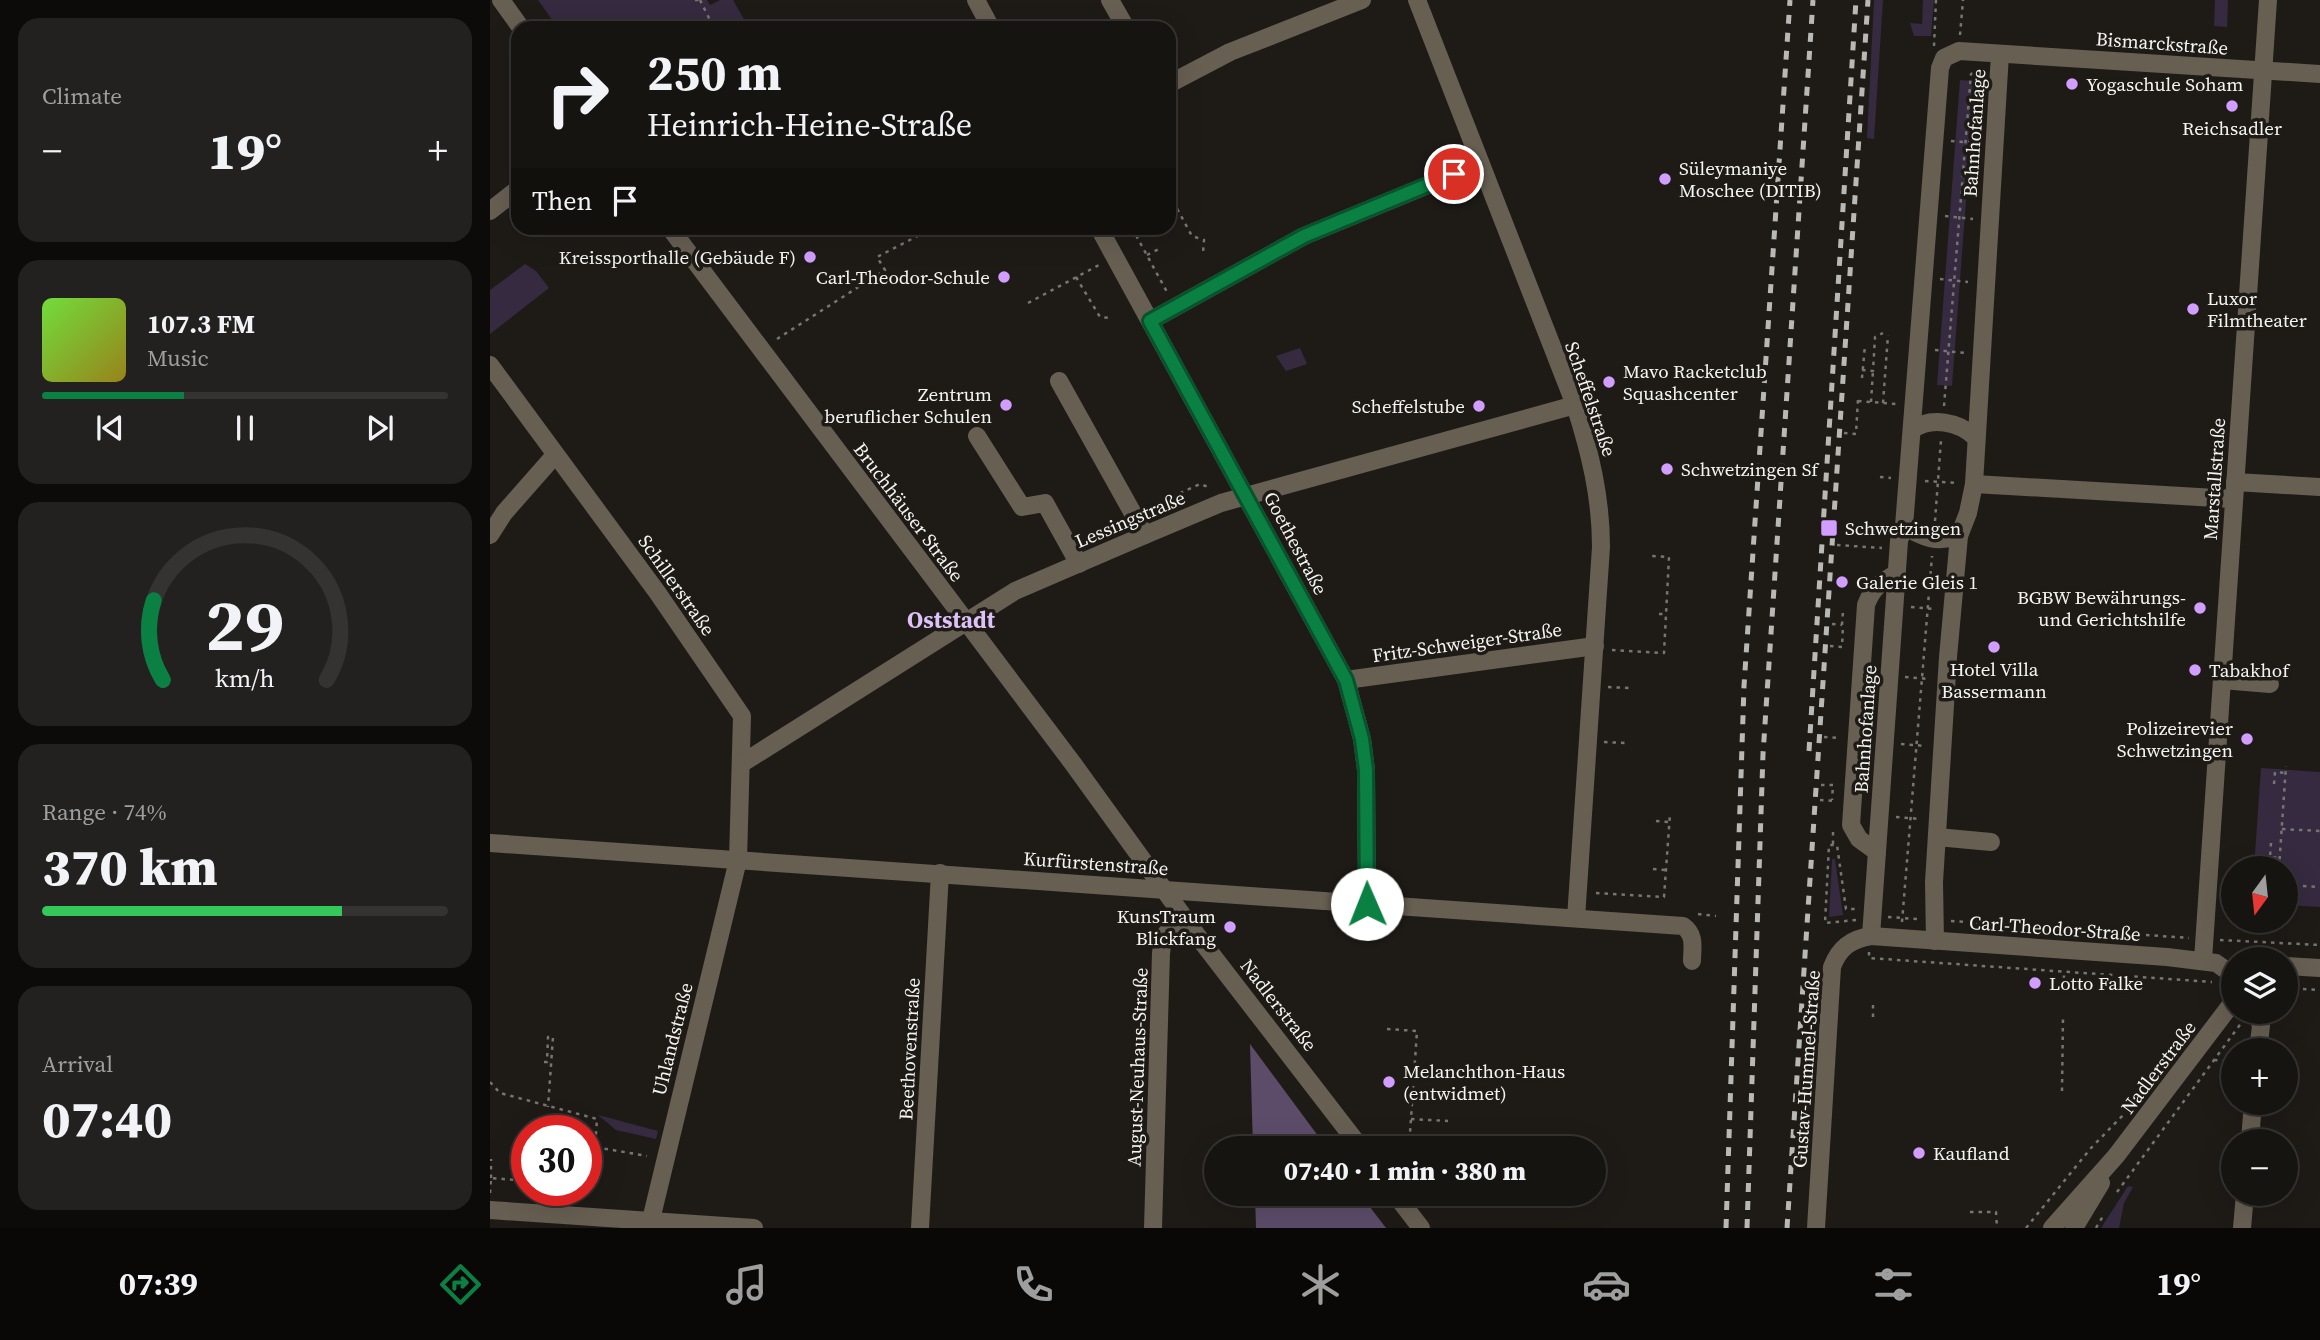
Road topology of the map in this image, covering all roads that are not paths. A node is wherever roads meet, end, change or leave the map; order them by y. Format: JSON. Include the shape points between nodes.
{"nodes":[{"id":1,"x":501,"y":0,"type":"edge"},
{"id":2,"x":976,"y":0,"type":"edge"},
{"id":3,"x":1110,"y":0,"type":"edge"},
{"id":4,"x":1362,"y":0,"type":"edge"},
{"id":5,"x":1417,"y":0,"type":"edge"},
{"id":6,"x":2268,"y":0,"type":"edge"},
{"id":7,"x":516,"y":21,"type":"edge"},
{"id":8,"x":987,"y":21,"type":"edge"},
{"id":9,"x":1122,"y":21,"type":"edge"},
{"id":10,"x":2000,"y":54,"type":"junction"},
{"id":11,"x":2263,"y":70,"type":"junction"},
{"id":12,"x":2320,"y":74,"type":"edge"},
{"id":13,"x":1176,"y":80,"type":"edge"},
{"id":14,"x":1479,"y":164,"type":"junction"},
{"id":15,"x":511,"y":195,"type":"edge"},
{"id":16,"x":490,"y":211,"type":"edge"},
{"id":17,"x":675,"y":235,"type":"edge"},
{"id":18,"x":1102,"y":235,"type":"edge"},
{"id":19,"x":1150,"y":321,"type":"junction"},
{"id":20,"x":490,"y":365,"type":"edge"},
{"id":21,"x":1059,"y":381,"type":"dead end"},
{"id":22,"x":1575,"y":405,"type":"junction"},
{"id":23,"x":1912,"y":430,"type":"junction"},
{"id":24,"x":977,"y":436,"type":"dead end"},
{"id":25,"x":1975,"y":437,"type":"junction"},
{"id":26,"x":555,"y":455,"type":"junction"},
{"id":27,"x":1974,"y":484,"type":"junction"},
{"id":28,"x":2320,"y":486,"type":"edge"},
{"id":29,"x":2234,"y":491,"type":"junction"},
{"id":30,"x":1247,"y":497,"type":"junction"},
{"id":31,"x":1904,"y":526,"type":"junction"},
{"id":32,"x":490,"y":535,"type":"edge"},
{"id":33,"x":1145,"y":535,"type":"junction"},
{"id":34,"x":1959,"y":536,"type":"junction"},
{"id":35,"x":1079,"y":564,"type":"junction"},
{"id":36,"x":1897,"y":573,"type":"junction"},
{"id":37,"x":964,"y":621,"type":"junction"},
{"id":38,"x":1595,"y":647,"type":"junction"},
{"id":39,"x":1346,"y":680,"type":"junction"},
{"id":40,"x":2222,"y":680,"type":"junction"},
{"id":41,"x":2270,"y":684,"type":"dead end"},
{"id":42,"x":741,"y":764,"type":"junction"},
{"id":43,"x":1938,"y":829,"type":"junction"},
{"id":44,"x":1991,"y":842,"type":"dead end"},
{"id":45,"x":490,"y":843,"type":"edge"},
{"id":46,"x":1877,"y":852,"type":"junction"},
{"id":47,"x":738,"y":860,"type":"junction"},
{"id":48,"x":940,"y":873,"type":"junction"},
{"id":49,"x":1163,"y":889,"type":"junction"},
{"id":50,"x":1367,"y":904,"type":"junction"},
{"id":51,"x":1181,"y":914,"type":"junction"},
{"id":52,"x":1576,"y":918,"type":"junction"},
{"id":53,"x":1871,"y":936,"type":"junction"},
{"id":54,"x":1935,"y":941,"type":"junction"},
{"id":55,"x":2203,"y":960,"type":"junction"},
{"id":56,"x":1692,"y":961,"type":"dead end"},
{"id":57,"x":2221,"y":967,"type":"edge"},
{"id":58,"x":2298,"y":967,"type":"edge"},
{"id":59,"x":2320,"y":968,"type":"edge"},
{"id":60,"x":2221,"y":1018,"type":"edge"},
{"id":61,"x":1352,"y":1136,"type":"edge"},
{"id":62,"x":2116,"y":1156,"type":"junction"},
{"id":63,"x":1404,"y":1206,"type":"edge"},
{"id":64,"x":2244,"y":1206,"type":"edge"},
{"id":65,"x":490,"y":1210,"type":"edge"},
{"id":66,"x":649,"y":1224,"type":"edge"},
{"id":67,"x":754,"y":1228,"type":"edge"},
{"id":68,"x":920,"y":1228,"type":"edge"},
{"id":69,"x":1153,"y":1228,"type":"edge"},
{"id":70,"x":1421,"y":1228,"type":"edge"},
{"id":71,"x":1816,"y":1228,"type":"edge"},
{"id":72,"x":2052,"y":1228,"type":"edge"},
{"id":73,"x":2074,"y":1228,"type":"edge"},
{"id":74,"x":2242,"y":1228,"type":"edge"}],
"edges":[{"from":1,"to":7,"type":"street"},
{"from":2,"to":8,"type":"street"},
{"from":3,"to":9,"type":"street"},
{"from":4,"to":13,"type":"street","via":[[1230,52]]},
{"from":5,"to":14,"type":"street","name":"Scheffelstraße"},
{"from":6,"to":11,"type":"street","name":"Marstallstraße"},
{"from":10,"to":11,"type":"street","name":"Bismarckstraße"},
{"from":10,"to":23,"type":"street","name":"Bahnhofanlage","via":[[1959,51],[1944,58],[1940,68]]},
{"from":10,"to":25,"type":"street","name":"Bahnhofanlage"},
{"from":11,"to":12,"type":"street","name":"Bismarckstraße"},
{"from":11,"to":29,"type":"street","name":"Marstallstraße"},
{"from":14,"to":19,"type":"street","via":[[1304,236]]},
{"from":14,"to":22,"type":"street","name":"Scheffelstraße"},
{"from":15,"to":16,"type":"street"},
{"from":17,"to":37,"type":"street","name":"Bruchhäuser Straße"},
{"from":18,"to":19,"type":"street","name":"Goethestraße"},
{"from":19,"to":30,"type":"street","name":"Goethestraße"},
{"from":20,"to":26,"type":"street","name":"Schillerstraße"},
{"from":21,"to":33,"type":"street"},
{"from":22,"to":30,"type":"street","name":"Lessingstraße"},
{"from":22,"to":38,"type":"street","name":"Scheffelstraße","via":[[1591,457],[1601,515]]},
{"from":23,"to":25,"type":"street","via":[[1931,422],[1943,423],[1966,428]]},
{"from":23,"to":31,"type":"street","name":"Bahnhofanlage"},
{"from":24,"to":35,"type":"street","via":[[1023,507],[1045,503]]},
{"from":25,"to":27,"type":"street","name":"Bahnhofanlage"},
{"from":26,"to":32,"type":"street","via":[[503,513]]},
{"from":26,"to":42,"type":"street","name":"Schillerstraße","via":[[742,716]]},
{"from":27,"to":29,"type":"street"},
{"from":27,"to":34,"type":"street","name":"Bahnhofanlage"},
{"from":28,"to":29,"type":"street"},
{"from":29,"to":40,"type":"street","name":"Marstallstraße"},
{"from":30,"to":33,"type":"street","name":"Lessingstraße"},
{"from":30,"to":39,"type":"street","name":"Goethestraße"},
{"from":31,"to":34,"type":"street","via":[[1933,540]]},
{"from":31,"to":36,"type":"street","name":"Bahnhofanlage"},
{"from":33,"to":35,"type":"street","name":"Lessingstraße"},
{"from":34,"to":43,"type":"street","name":"Bahnhofanlage"},
{"from":35,"to":37,"type":"street","name":"Lessingstraße","via":[[1016,591]]},
{"from":36,"to":46,"type":"street","name":"Bahnhofanlage"},
{"from":36,"to":46,"type":"street","via":[[1880,582],[1866,605],[1852,780],[1851,825],[1859,839]]},
{"from":37,"to":42,"type":"street","name":"Lessingstraße"},
{"from":37,"to":49,"type":"street","name":"Bruchhäuser Straße"},
{"from":38,"to":39,"type":"street","name":"Fritz-Schweiger-Straße"},
{"from":38,"to":52,"type":"street","name":"Scheffelstraße"},
{"from":39,"to":50,"type":"street","name":"Goethestraße","via":[[1366,770]]},
{"from":40,"to":41,"type":"street"},
{"from":40,"to":55,"type":"street","name":"Marstallstraße"},
{"from":42,"to":47,"type":"street","name":"Schillerstraße"},
{"from":43,"to":44,"type":"street"},
{"from":43,"to":54,"type":"street","name":"Bahnhofanlage"},
{"from":45,"to":47,"type":"street","name":"Kurfürstenstraße"},
{"from":46,"to":53,"type":"street","name":"Bahnhofanlage","via":[[1865,916]]},
{"from":47,"to":48,"type":"street","name":"Kurfürstenstraße"},
{"from":47,"to":66,"type":"street","name":"Uhlandstraße"},
{"from":48,"to":49,"type":"street","name":"Kurfürstenstraße"},
{"from":48,"to":68,"type":"street","name":"Beethovenstraße"},
{"from":49,"to":50,"type":"street","name":"Kurfürstenstraße"},
{"from":49,"to":51,"type":"street","name":"Nadlerstraße"},
{"from":50,"to":52,"type":"street","name":"Kurfürstenstraße"},
{"from":51,"to":61,"type":"street","name":"Nadlerstraße"},
{"from":51,"to":69,"type":"street","name":"August-Neuhaus-Straße","via":[[1163,938],[1161,953]]},
{"from":52,"to":56,"type":"street","name":"Kurfürstenstraße","via":[[1683,926],[1693,938]]},
{"from":53,"to":54,"type":"street","name":"Carl-Theodor-Straße"},
{"from":53,"to":71,"type":"street","name":"Gustav-Hummel-Straße","via":[[1842,948],[1832,967]]},
{"from":54,"to":55,"type":"street","name":"Carl-Theodor-Straße"},
{"from":55,"to":57,"type":"street","name":"Carl-Theodor-Straße"},
{"from":58,"to":59,"type":"street"},
{"from":60,"to":62,"type":"street","name":"Nadlerstraße"},
{"from":62,"to":72,"type":"street","name":"Nadlerstraße"},
{"from":62,"to":73,"type":"street","name":"Nadlerstraße"},
{"from":63,"to":70,"type":"street"},
{"from":64,"to":74,"type":"street"},
{"from":65,"to":66,"type":"street"},
{"from":66,"to":67,"type":"street"}]}
